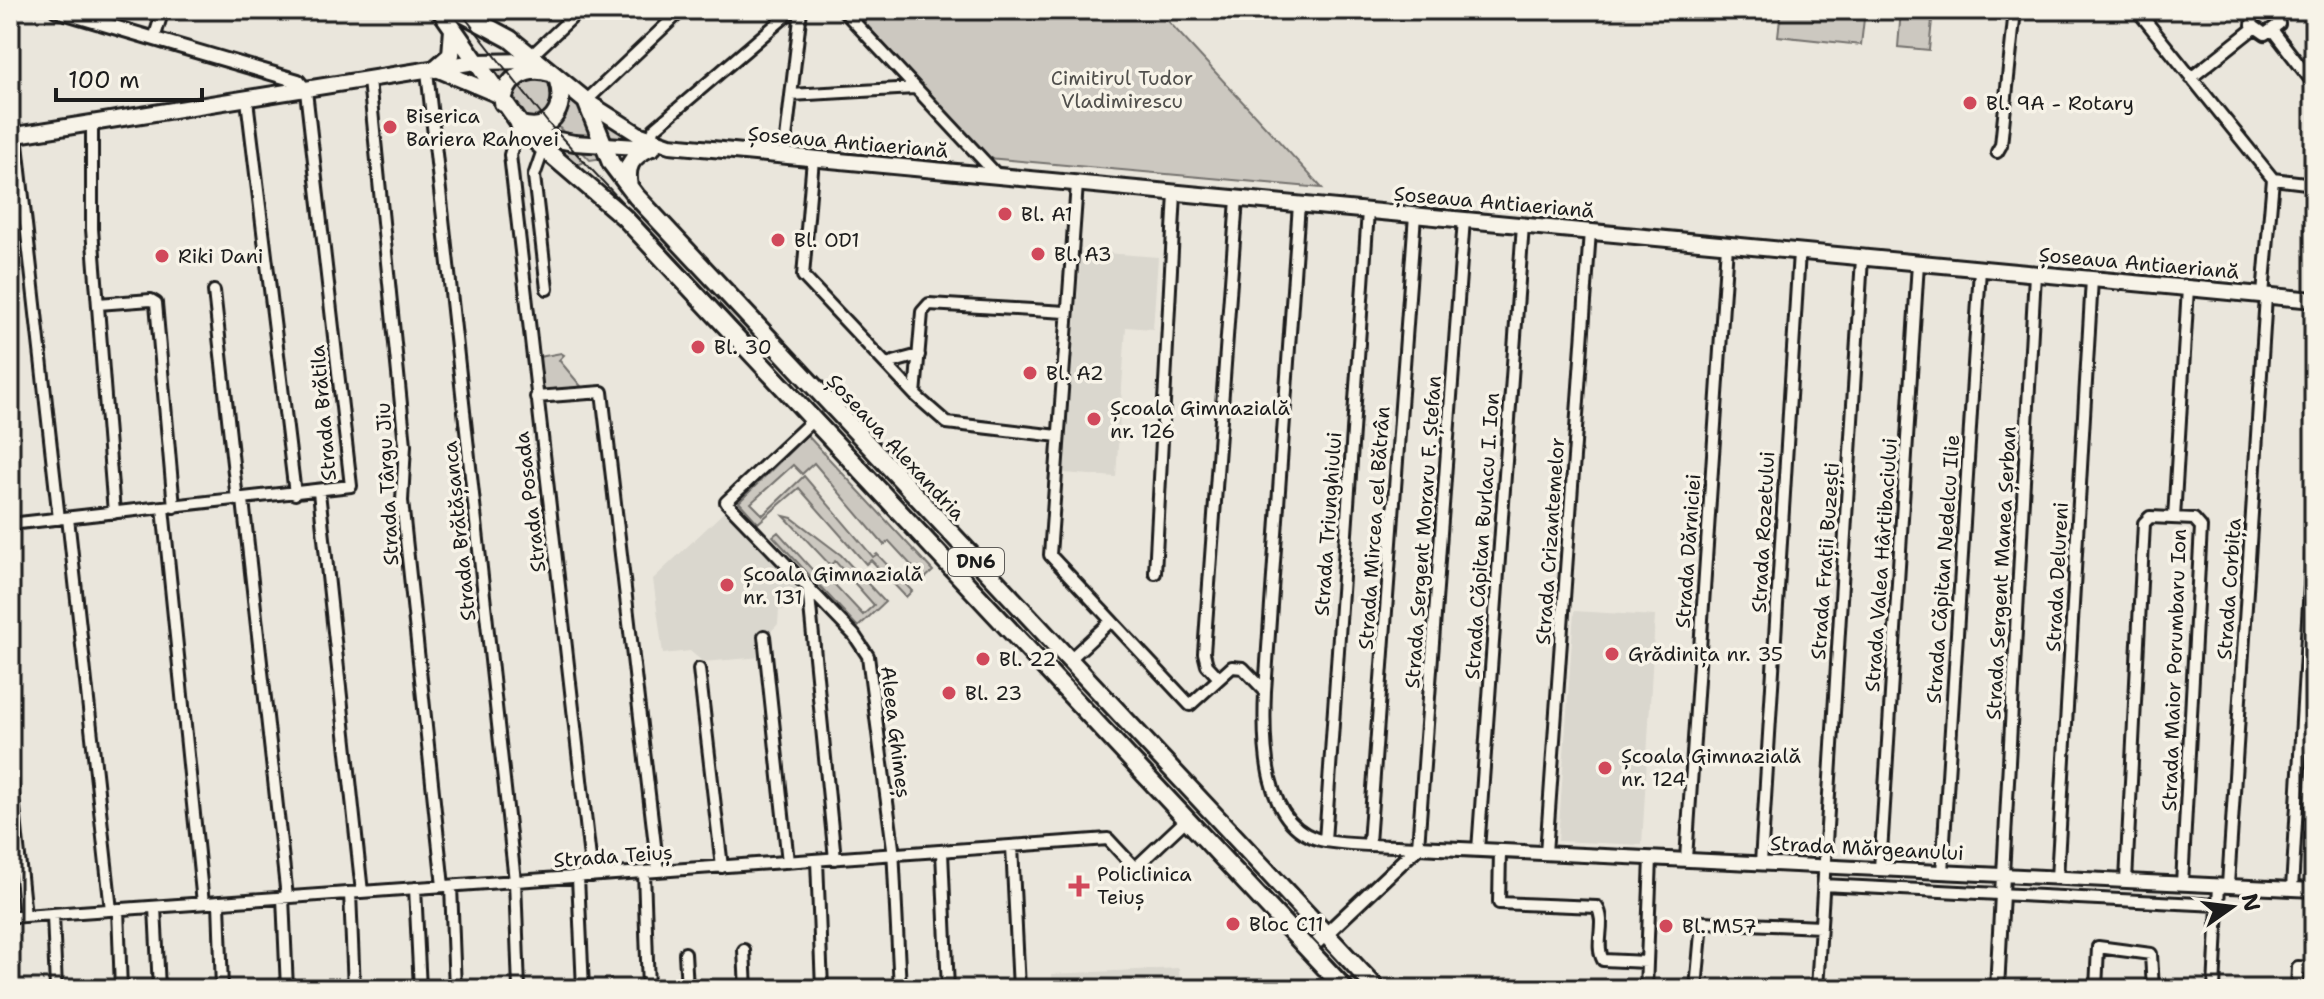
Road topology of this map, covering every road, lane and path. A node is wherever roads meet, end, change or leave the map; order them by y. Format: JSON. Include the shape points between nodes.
{"nodes":[{"id":1,"x":56,"y":10,"type":"edge"},
{"id":2,"x":163,"y":10,"type":"edge"},
{"id":3,"x":440,"y":10,"type":"edge"},
{"id":4,"x":456,"y":10,"type":"edge"},
{"id":5,"x":580,"y":10,"type":"edge"},
{"id":6,"x":682,"y":10,"type":"edge"},
{"id":7,"x":793,"y":10,"type":"edge"},
{"id":8,"x":801,"y":10,"type":"edge"},
{"id":9,"x":843,"y":10,"type":"edge"},
{"id":10,"x":2015,"y":10,"type":"edge"},
{"id":11,"x":2137,"y":10,"type":"edge"},
{"id":12,"x":2254,"y":10,"type":"edge"},
{"id":13,"x":2276,"y":10,"type":"edge"},
{"id":14,"x":90,"y":15,"type":"edge"},
{"id":15,"x":2254,"y":28,"type":"junction"},
{"id":16,"x":453,"y":29,"type":"junction"},
{"id":17,"x":2273,"y":31,"type":"junction"},
{"id":18,"x":154,"y":39,"type":"junction"},
{"id":19,"x":534,"y":58,"type":"junction"},
{"id":20,"x":475,"y":62,"type":"junction"},
{"id":21,"x":431,"y":70,"type":"junction"},
{"id":22,"x":554,"y":77,"type":"junction"},
{"id":23,"x":2191,"y":78,"type":"junction"},
{"id":24,"x":369,"y":80,"type":"junction"},
{"id":25,"x":2314,"y":84,"type":"edge"},
{"id":26,"x":915,"y":88,"type":"junction"},
{"id":27,"x":306,"y":91,"type":"junction"},
{"id":28,"x":791,"y":95,"type":"junction"},
{"id":29,"x":499,"y":98,"type":"junction"},
{"id":30,"x":247,"y":100,"type":"junction"},
{"id":31,"x":586,"y":101,"type":"junction"},
{"id":32,"x":92,"y":123,"type":"junction"},
{"id":33,"x":523,"y":129,"type":"junction"},
{"id":34,"x":13,"y":136,"type":"edge"},
{"id":35,"x":650,"y":144,"type":"junction"},
{"id":36,"x":604,"y":146,"type":"junction"},
{"id":37,"x":543,"y":150,"type":"junction"},
{"id":38,"x":1997,"y":152,"type":"dead end"},
{"id":39,"x":784,"y":156,"type":"junction"},
{"id":40,"x":813,"y":159,"type":"junction"},
{"id":41,"x":997,"y":175,"type":"junction"},
{"id":42,"x":2273,"y":179,"type":"junction"},
{"id":43,"x":1077,"y":184,"type":"junction"},
{"id":44,"x":2314,"y":184,"type":"edge"},
{"id":45,"x":629,"y":188,"type":"junction"},
{"id":46,"x":1175,"y":193,"type":"junction"},
{"id":47,"x":1237,"y":199,"type":"junction"},
{"id":48,"x":1299,"y":204,"type":"junction"},
{"id":49,"x":1368,"y":211,"type":"junction"},
{"id":50,"x":1415,"y":215,"type":"junction"},
{"id":51,"x":1464,"y":219,"type":"junction"},
{"id":52,"x":1523,"y":225,"type":"junction"},
{"id":53,"x":1590,"y":231,"type":"junction"},
{"id":54,"x":1727,"y":245,"type":"junction"},
{"id":55,"x":1799,"y":252,"type":"junction"},
{"id":56,"x":1862,"y":258,"type":"junction"},
{"id":57,"x":1918,"y":263,"type":"junction"},
{"id":58,"x":1980,"y":269,"type":"junction"},
{"id":59,"x":2035,"y":274,"type":"junction"},
{"id":60,"x":2092,"y":279,"type":"junction"},
{"id":61,"x":2188,"y":288,"type":"junction"},
{"id":62,"x":547,"y":289,"type":"dead end"},
{"id":63,"x":214,"y":291,"type":"dead end"},
{"id":64,"x":2264,"y":295,"type":"junction"},
{"id":65,"x":2314,"y":300,"type":"edge"},
{"id":66,"x":98,"y":304,"type":"junction"},
{"id":67,"x":1066,"y":312,"type":"junction"},
{"id":68,"x":919,"y":355,"type":"junction"},
{"id":69,"x":886,"y":364,"type":"junction"},
{"id":70,"x":915,"y":395,"type":"junction"},
{"id":71,"x":536,"y":397,"type":"junction"},
{"id":72,"x":814,"y":419,"type":"junction"},
{"id":73,"x":1058,"y":436,"type":"junction"},
{"id":74,"x":319,"y":492,"type":"junction"},
{"id":75,"x":295,"y":494,"type":"junction"},
{"id":76,"x":240,"y":500,"type":"junction"},
{"id":77,"x":169,"y":507,"type":"junction"},
{"id":78,"x":114,"y":513,"type":"junction"},
{"id":79,"x":2174,"y":518,"type":"junction"},
{"id":80,"x":63,"y":519,"type":"junction"},
{"id":81,"x":2314,"y":519,"type":"edge"},
{"id":82,"x":10,"y":524,"type":"edge"},
{"id":83,"x":1155,"y":573,"type":"dead end"},
{"id":84,"x":808,"y":586,"type":"junction"},
{"id":85,"x":1111,"y":621,"type":"junction"},
{"id":86,"x":764,"y":636,"type":"dead end"},
{"id":87,"x":1068,"y":661,"type":"junction"},
{"id":88,"x":699,"y":669,"type":"dead end"},
{"id":89,"x":1219,"y":678,"type":"junction"},
{"id":90,"x":1265,"y":691,"type":"junction"},
{"id":91,"x":10,"y":768,"type":"edge"},
{"id":92,"x":1187,"y":819,"type":"junction"},
{"id":93,"x":1325,"y":841,"type":"junction"},
{"id":94,"x":1369,"y":843,"type":"junction"},
{"id":95,"x":1012,"y":846,"type":"junction"},
{"id":96,"x":1418,"y":847,"type":"junction"},
{"id":97,"x":1478,"y":850,"type":"junction"},
{"id":98,"x":1500,"y":851,"type":"junction"},
{"id":99,"x":942,"y":852,"type":"junction"},
{"id":100,"x":1546,"y":853,"type":"junction"},
{"id":101,"x":893,"y":855,"type":"junction"},
{"id":102,"x":1651,"y":858,"type":"junction"},
{"id":103,"x":835,"y":859,"type":"junction"},
{"id":104,"x":1686,"y":859,"type":"junction"},
{"id":105,"x":817,"y":860,"type":"junction"},
{"id":106,"x":788,"y":862,"type":"junction"},
{"id":107,"x":1761,"y":863,"type":"junction"},
{"id":108,"x":1824,"y":866,"type":"junction"},
{"id":109,"x":722,"y":867,"type":"junction"},
{"id":110,"x":1880,"y":869,"type":"junction"},
{"id":111,"x":658,"y":871,"type":"junction"},
{"id":112,"x":644,"y":872,"type":"junction"},
{"id":113,"x":1942,"y":872,"type":"junction"},
{"id":114,"x":2003,"y":875,"type":"junction"},
{"id":115,"x":592,"y":876,"type":"junction"},
{"id":116,"x":578,"y":877,"type":"junction"},
{"id":117,"x":2057,"y":878,"type":"junction"},
{"id":118,"x":515,"y":881,"type":"junction"},
{"id":119,"x":2126,"y":881,"type":"junction"},
{"id":120,"x":2182,"y":884,"type":"junction"},
{"id":121,"x":1823,"y":885,"type":"junction"},
{"id":122,"x":2224,"y":885,"type":"junction"},
{"id":123,"x":447,"y":886,"type":"junction"},
{"id":124,"x":415,"y":888,"type":"junction"},
{"id":125,"x":2292,"y":889,"type":"junction"},
{"id":126,"x":2314,"y":890,"type":"edge"},
{"id":127,"x":356,"y":892,"type":"junction"},
{"id":128,"x":2001,"y":894,"type":"junction"},
{"id":129,"x":285,"y":897,"type":"junction"},
{"id":130,"x":219,"y":902,"type":"junction"},
{"id":131,"x":203,"y":903,"type":"junction"},
{"id":132,"x":2218,"y":905,"type":"junction"},
{"id":133,"x":155,"y":907,"type":"junction"},
{"id":134,"x":114,"y":909,"type":"junction"},
{"id":135,"x":53,"y":914,"type":"junction"},
{"id":136,"x":25,"y":916,"type":"junction"},
{"id":137,"x":10,"y":917,"type":"edge"},
{"id":138,"x":1821,"y":927,"type":"junction"},
{"id":139,"x":1326,"y":934,"type":"junction"},
{"id":140,"x":744,"y":950,"type":"dead end"},
{"id":141,"x":1309,"y":950,"type":"junction"},
{"id":142,"x":685,"y":953,"type":"dead end"},
{"id":143,"x":1647,"y":962,"type":"junction"},
{"id":144,"x":2314,"y":968,"type":"edge"},
{"id":145,"x":56,"y":989,"type":"edge"},
{"id":146,"x":121,"y":989,"type":"edge"},
{"id":147,"x":159,"y":989,"type":"edge"},
{"id":148,"x":222,"y":989,"type":"edge"},
{"id":149,"x":287,"y":989,"type":"edge"},
{"id":150,"x":354,"y":989,"type":"edge"},
{"id":151,"x":420,"y":989,"type":"edge"},
{"id":152,"x":455,"y":989,"type":"edge"},
{"id":153,"x":519,"y":989,"type":"edge"},
{"id":154,"x":583,"y":989,"type":"edge"},
{"id":155,"x":648,"y":989,"type":"edge"},
{"id":156,"x":687,"y":989,"type":"edge"},
{"id":157,"x":746,"y":989,"type":"edge"},
{"id":158,"x":822,"y":989,"type":"edge"},
{"id":159,"x":900,"y":989,"type":"edge"},
{"id":160,"x":948,"y":989,"type":"edge"},
{"id":161,"x":1019,"y":989,"type":"edge"},
{"id":162,"x":1345,"y":989,"type":"edge"},
{"id":163,"x":1377,"y":989,"type":"edge"},
{"id":164,"x":1646,"y":989,"type":"edge"},
{"id":165,"x":1696,"y":989,"type":"edge"},
{"id":166,"x":1817,"y":989,"type":"edge"},
{"id":167,"x":1997,"y":989,"type":"edge"},
{"id":168,"x":2096,"y":989,"type":"edge"},
{"id":169,"x":2153,"y":989,"type":"edge"},
{"id":170,"x":2214,"y":989,"type":"edge"},
{"id":171,"x":2297,"y":989,"type":"edge"}],
"edges":[{"from":1,"to":14,"type":"street"},
{"from":2,"to":18,"type":"street"},
{"from":3,"to":16,"type":"main road","name":"Șoseaua Alexandria","number":"DN6"},
{"from":4,"to":19,"type":"main road"},
{"from":5,"to":19,"type":"street"},
{"from":6,"to":31,"type":"street"},
{"from":7,"to":35,"type":"street","via":[[654,129]]},
{"from":8,"to":28,"type":"street"},
{"from":9,"to":26,"type":"street"},
{"from":10,"to":38,"type":"street"},
{"from":11,"to":23,"type":"street"},
{"from":12,"to":15,"type":"street"},
{"from":13,"to":17,"type":"street","via":[[2279,24]]},
{"from":14,"to":18,"type":"street"},
{"from":15,"to":17,"type":"street","via":[[2265,34]]},
{"from":15,"to":23,"type":"street"},
{"from":16,"to":20,"type":"main road","name":"Șoseaua Alexandria","number":"DN6"},
{"from":16,"to":21,"type":"main road","via":[[451,55]]},
{"from":17,"to":25,"type":"street"},
{"from":18,"to":27,"type":"street","via":[[298,81]]},
{"from":19,"to":20,"type":"main road"},
{"from":19,"to":22,"type":"main road"},
{"from":20,"to":21,"type":"main road"},
{"from":20,"to":29,"type":"main road","name":"Șoseaua Alexandria","number":"DN6"},
{"from":21,"to":24,"type":"main road"},
{"from":21,"to":29,"type":"main road","via":[[464,78]]},
{"from":21,"to":118,"type":"street","name":"Strada Brătășanca"},
{"from":22,"to":29,"type":"main road","via":[[535,70],[521,73]]},
{"from":22,"to":31,"type":"main road"},
{"from":22,"to":33,"type":"main road","via":[[561,100],[555,116]]},
{"from":23,"to":42,"type":"street"},
{"from":24,"to":27,"type":"main road"},
{"from":24,"to":123,"type":"street","name":"Strada Târgu Jiu","via":[[405,445],[402,501]]},
{"from":26,"to":28,"type":"street"},
{"from":26,"to":41,"type":"street"},
{"from":27,"to":30,"type":"main road"},
{"from":27,"to":74,"type":"street","name":"Strada Brătila","via":[[351,483],[345,489]]},
{"from":28,"to":39,"type":"street"},
{"from":29,"to":33,"type":"main road","name":"Șoseaua Alexandria","number":"DN6"},
{"from":30,"to":32,"type":"main road"},
{"from":30,"to":75,"type":"street"},
{"from":31,"to":35,"type":"main road"},
{"from":31,"to":36,"type":"main road","name":"Șoseaua Alexandria","number":"DN6"},
{"from":32,"to":34,"type":"main road"},
{"from":32,"to":66,"type":"street"},
{"from":33,"to":36,"type":"main road","name":"Șoseaua Antiaeriană"},
{"from":33,"to":37,"type":"main road","name":"Șoseaua Alexandria","number":"DN6"},
{"from":33,"to":71,"type":"street","name":"Strada Posada","via":[[510,155]]},
{"from":34,"to":80,"type":"street"},
{"from":35,"to":36,"type":"main road","name":"Șoseaua Antiaeriană"},
{"from":35,"to":39,"type":"main road","name":"Șoseaua Antiaeriană"},
{"from":35,"to":45,"type":"main road","via":[[628,165]]},
{"from":36,"to":45,"type":"main road","name":"Șoseaua Alexandria","number":"DN6"},
{"from":37,"to":62,"type":"street","via":[[534,176]]},
{"from":37,"to":72,"type":"main road","name":"Șoseaua Alexandria","number":"DN6","via":[[616,209]]},
{"from":39,"to":40,"type":"main road","name":"Șoseaua Antiaeriană"},
{"from":40,"to":41,"type":"main road","name":"Șoseaua Antiaeriană"},
{"from":40,"to":69,"type":"street","via":[[803,276]]},
{"from":41,"to":43,"type":"main road","name":"Șoseaua Antiaeriană"},
{"from":42,"to":44,"type":"street"},
{"from":42,"to":64,"type":"street","name":"Strada Corbița"},
{"from":43,"to":46,"type":"main road","name":"Șoseaua Antiaeriană"},
{"from":43,"to":67,"type":"street"},
{"from":45,"to":87,"type":"main road","name":"Șoseaua Alexandria","number":"DN6"},
{"from":46,"to":47,"type":"main road","name":"Șoseaua Antiaeriană"},
{"from":46,"to":83,"type":"street"},
{"from":47,"to":48,"type":"main road","name":"Șoseaua Antiaeriană"},
{"from":47,"to":89,"type":"street","via":[[1204,653]]},
{"from":48,"to":49,"type":"main road","name":"Șoseaua Antiaeriană"},
{"from":48,"to":90,"type":"street"},
{"from":49,"to":50,"type":"main road","name":"Șoseaua Antiaeriană"},
{"from":49,"to":93,"type":"street","name":"Strada Triunghiului"},
{"from":50,"to":51,"type":"main road","name":"Șoseaua Antiaeriană"},
{"from":50,"to":94,"type":"street","name":"Strada Mircea cel Bătrân"},
{"from":51,"to":52,"type":"main road","name":"Șoseaua Antiaeriană"},
{"from":51,"to":96,"type":"street","name":"Strada Sergent Moraru F. Ștefan"},
{"from":52,"to":53,"type":"main road","name":"Șoseaua Antiaeriană"},
{"from":52,"to":97,"type":"street","name":"Strada Căpitan Burlacu I. Ion"},
{"from":53,"to":54,"type":"main road","name":"Șoseaua Antiaeriană"},
{"from":53,"to":100,"type":"street","name":"Strada Crizantemelor"},
{"from":54,"to":55,"type":"main road","name":"Șoseaua Antiaeriană"},
{"from":54,"to":104,"type":"street","name":"Strada Dărniciei"},
{"from":55,"to":56,"type":"main road","name":"Șoseaua Antiaeriană"},
{"from":55,"to":107,"type":"street","name":"Strada Rozetului"},
{"from":56,"to":57,"type":"main road","name":"Șoseaua Antiaeriană"},
{"from":56,"to":108,"type":"street","name":"Strada Frații Buzești"},
{"from":57,"to":58,"type":"main road","name":"Șoseaua Antiaeriană"},
{"from":57,"to":110,"type":"street","name":"Strada Valea Hârtibaciului"},
{"from":58,"to":59,"type":"main road","name":"Șoseaua Antiaeriană"},
{"from":58,"to":113,"type":"street","name":"Strada Căpitan Nedelcu Ilie"},
{"from":59,"to":60,"type":"main road","name":"Șoseaua Antiaeriană"},
{"from":59,"to":114,"type":"street","name":"Strada Sergent Manea Șerban"},
{"from":60,"to":61,"type":"main road","name":"Șoseaua Antiaeriană"},
{"from":60,"to":117,"type":"street","name":"Strada Delureni"},
{"from":61,"to":64,"type":"main road","name":"Șoseaua Antiaeriană"},
{"from":61,"to":79,"type":"street","name":"Strada Maior Porumbaru Ion"},
{"from":63,"to":76,"type":"street"},
{"from":64,"to":65,"type":"main road","name":"Șoseaua Antiaeriană"},
{"from":64,"to":122,"type":"street","name":"Strada Corbița"},
{"from":66,"to":77,"type":"street","via":[[156,303]]},
{"from":66,"to":78,"type":"street"},
{"from":67,"to":68,"type":"street","via":[[929,304],[922,312]]},
{"from":67,"to":73,"type":"street"},
{"from":68,"to":69,"type":"street"},
{"from":68,"to":70,"type":"street"},
{"from":69,"to":70,"type":"street"},
{"from":70,"to":73,"type":"street","via":[[955,426]]},
{"from":71,"to":111,"type":"street","via":[[602,392]]},
{"from":71,"to":115,"type":"street","name":"Strada Posada"},
{"from":72,"to":84,"type":"street","name":"Aleea Ghimeș","via":[[726,502]]},
{"from":72,"to":92,"type":"main road","name":"Șoseaua Alexandria","number":"DN6"},
{"from":73,"to":85,"type":"street","via":[[1050,555]]},
{"from":74,"to":75,"type":"street","name":"Strada Brătila"},
{"from":74,"to":127,"type":"street"},
{"from":75,"to":76,"type":"street","name":"Strada Brătila"},
{"from":76,"to":77,"type":"street","name":"Strada Brătila"},
{"from":76,"to":129,"type":"street"},
{"from":77,"to":78,"type":"street","name":"Strada Brătila"},
{"from":77,"to":131,"type":"street"},
{"from":78,"to":80,"type":"street","name":"Strada Brătila"},
{"from":79,"to":119,"type":"street","via":[[2150,517],[2144,523]]},
{"from":79,"to":120,"type":"street","name":"Strada Maior Porumbaru Ion","via":[[2198,520],[2201,527]]},
{"from":80,"to":82,"type":"street","name":"Strada Brătila"},
{"from":80,"to":134,"type":"street"},
{"from":81,"to":125,"type":"street"},
{"from":84,"to":101,"type":"street","name":"Aleea Ghimeș","via":[[868,656]]},
{"from":84,"to":103,"type":"street"},
{"from":85,"to":87,"type":"street"},
{"from":85,"to":89,"type":"street","via":[[1190,705]]},
{"from":86,"to":106,"type":"street"},
{"from":87,"to":139,"type":"main road","name":"Șoseaua Alexandria","number":"DN6"},
{"from":88,"to":109,"type":"street"},
{"from":89,"to":90,"type":"street","via":[[1238,666]]},
{"from":90,"to":93,"type":"street","via":[[1264,747],[1272,786],[1291,819]]},
{"from":91,"to":136,"type":"street"},
{"from":92,"to":95,"type":"street","name":"Strada Teiuș","via":[[1135,868],[1108,839]]},
{"from":92,"to":141,"type":"main road","name":"Șoseaua Alexandria","number":"DN6"},
{"from":93,"to":94,"type":"street","name":"Strada Mărgeanului"},
{"from":94,"to":96,"type":"street","name":"Strada Mărgeanului"},
{"from":95,"to":99,"type":"street","name":"Strada Teiuș"},
{"from":95,"to":161,"type":"street"},
{"from":96,"to":97,"type":"street","name":"Strada Mărgeanului"},
{"from":96,"to":139,"type":"street"},
{"from":97,"to":98,"type":"street","name":"Strada Mărgeanului"},
{"from":98,"to":100,"type":"street","name":"Strada Mărgeanului"},
{"from":98,"to":143,"type":"street","via":[[1499,903],[1597,907],[1603,960]]},
{"from":99,"to":101,"type":"street","name":"Strada Teiuș"},
{"from":99,"to":160,"type":"street"},
{"from":100,"to":102,"type":"street","name":"Strada Mărgeanului"},
{"from":101,"to":103,"type":"street","name":"Strada Teiuș"},
{"from":101,"to":159,"type":"street","name":"Aleea Ghimeș"},
{"from":102,"to":104,"type":"street","name":"Strada Mărgeanului"},
{"from":102,"to":143,"type":"street"},
{"from":103,"to":105,"type":"street","name":"Strada Teiuș"},
{"from":104,"to":107,"type":"street","name":"Strada Mărgeanului"},
{"from":105,"to":106,"type":"street","name":"Strada Teiuș"},
{"from":105,"to":158,"type":"street"},
{"from":106,"to":109,"type":"street","name":"Strada Teiuș"},
{"from":107,"to":108,"type":"street","name":"Strada Mărgeanului"},
{"from":108,"to":110,"type":"street","name":"Strada Mărgeanului"},
{"from":108,"to":121,"type":"street","name":"Strada Frații Buzești"},
{"from":109,"to":111,"type":"street","name":"Strada Teiuș"},
{"from":110,"to":113,"type":"street","name":"Strada Mărgeanului"},
{"from":111,"to":112,"type":"street","name":"Strada Teiuș"},
{"from":112,"to":115,"type":"street","name":"Strada Teiuș"},
{"from":112,"to":155,"type":"street"},
{"from":113,"to":114,"type":"street","name":"Strada Mărgeanului"},
{"from":114,"to":117,"type":"street","name":"Strada Mărgeanului"},
{"from":114,"to":128,"type":"street"},
{"from":115,"to":116,"type":"street","name":"Strada Teiuș"},
{"from":116,"to":118,"type":"street","name":"Strada Teiuș"},
{"from":116,"to":154,"type":"street"},
{"from":117,"to":119,"type":"street","name":"Strada Mărgeanului"},
{"from":118,"to":123,"type":"street","name":"Strada Teiuș"},
{"from":118,"to":153,"type":"street","name":"Strada Brătășanca"},
{"from":119,"to":120,"type":"street","name":"Strada Mărgeanului"},
{"from":120,"to":122,"type":"street","name":"Strada Mărgeanului"},
{"from":121,"to":128,"type":"street","name":"Strada Mărgeanului"},
{"from":121,"to":138,"type":"street","name":"Strada Frații Buzești"},
{"from":122,"to":125,"type":"street","name":"Strada Mărgeanului"},
{"from":122,"to":132,"type":"street","name":"Strada Corbița"},
{"from":123,"to":124,"type":"street","name":"Strada Teiuș"},
{"from":123,"to":152,"type":"street","name":"Strada Târgu Jiu"},
{"from":124,"to":127,"type":"street","name":"Strada Teiuș"},
{"from":124,"to":151,"type":"street"},
{"from":125,"to":126,"type":"street","name":"Strada Mărgeanului"},
{"from":127,"to":129,"type":"street","name":"Strada Teiuș"},
{"from":127,"to":150,"type":"street"},
{"from":128,"to":132,"type":"street","name":"Strada Mărgeanului"},
{"from":128,"to":167,"type":"street"},
{"from":129,"to":130,"type":"street","name":"Strada Teiuș"},
{"from":129,"to":149,"type":"street"},
{"from":130,"to":131,"type":"street","name":"Strada Teiuș"},
{"from":130,"to":148,"type":"street"},
{"from":131,"to":133,"type":"street","name":"Strada Teiuș"},
{"from":132,"to":170,"type":"street","name":"Strada Corbița"},
{"from":133,"to":134,"type":"street","name":"Strada Teiuș"},
{"from":133,"to":147,"type":"street"},
{"from":134,"to":135,"type":"street","name":"Strada Teiuș"},
{"from":134,"to":146,"type":"street"},
{"from":135,"to":136,"type":"street","name":"Strada Teiuș"},
{"from":135,"to":145,"type":"street"},
{"from":136,"to":137,"type":"street","name":"Strada Teiuș"},
{"from":138,"to":165,"type":"street","via":[[1702,922]]},
{"from":138,"to":166,"type":"street","name":"Strada Frații Buzești"},
{"from":139,"to":141,"type":"street"},
{"from":139,"to":163,"type":"main road","name":"Șoseaua Alexandria","number":"DN6"},
{"from":140,"to":157,"type":"street"},
{"from":141,"to":162,"type":"main road","name":"Șoseaua Alexandria","number":"DN6"},
{"from":142,"to":156,"type":"street"},
{"from":143,"to":164,"type":"street"},
{"from":144,"to":171,"type":"street","via":[[2298,967]]},
{"from":168,"to":169,"type":"street","via":[[2098,947],[2151,954]]}]}
